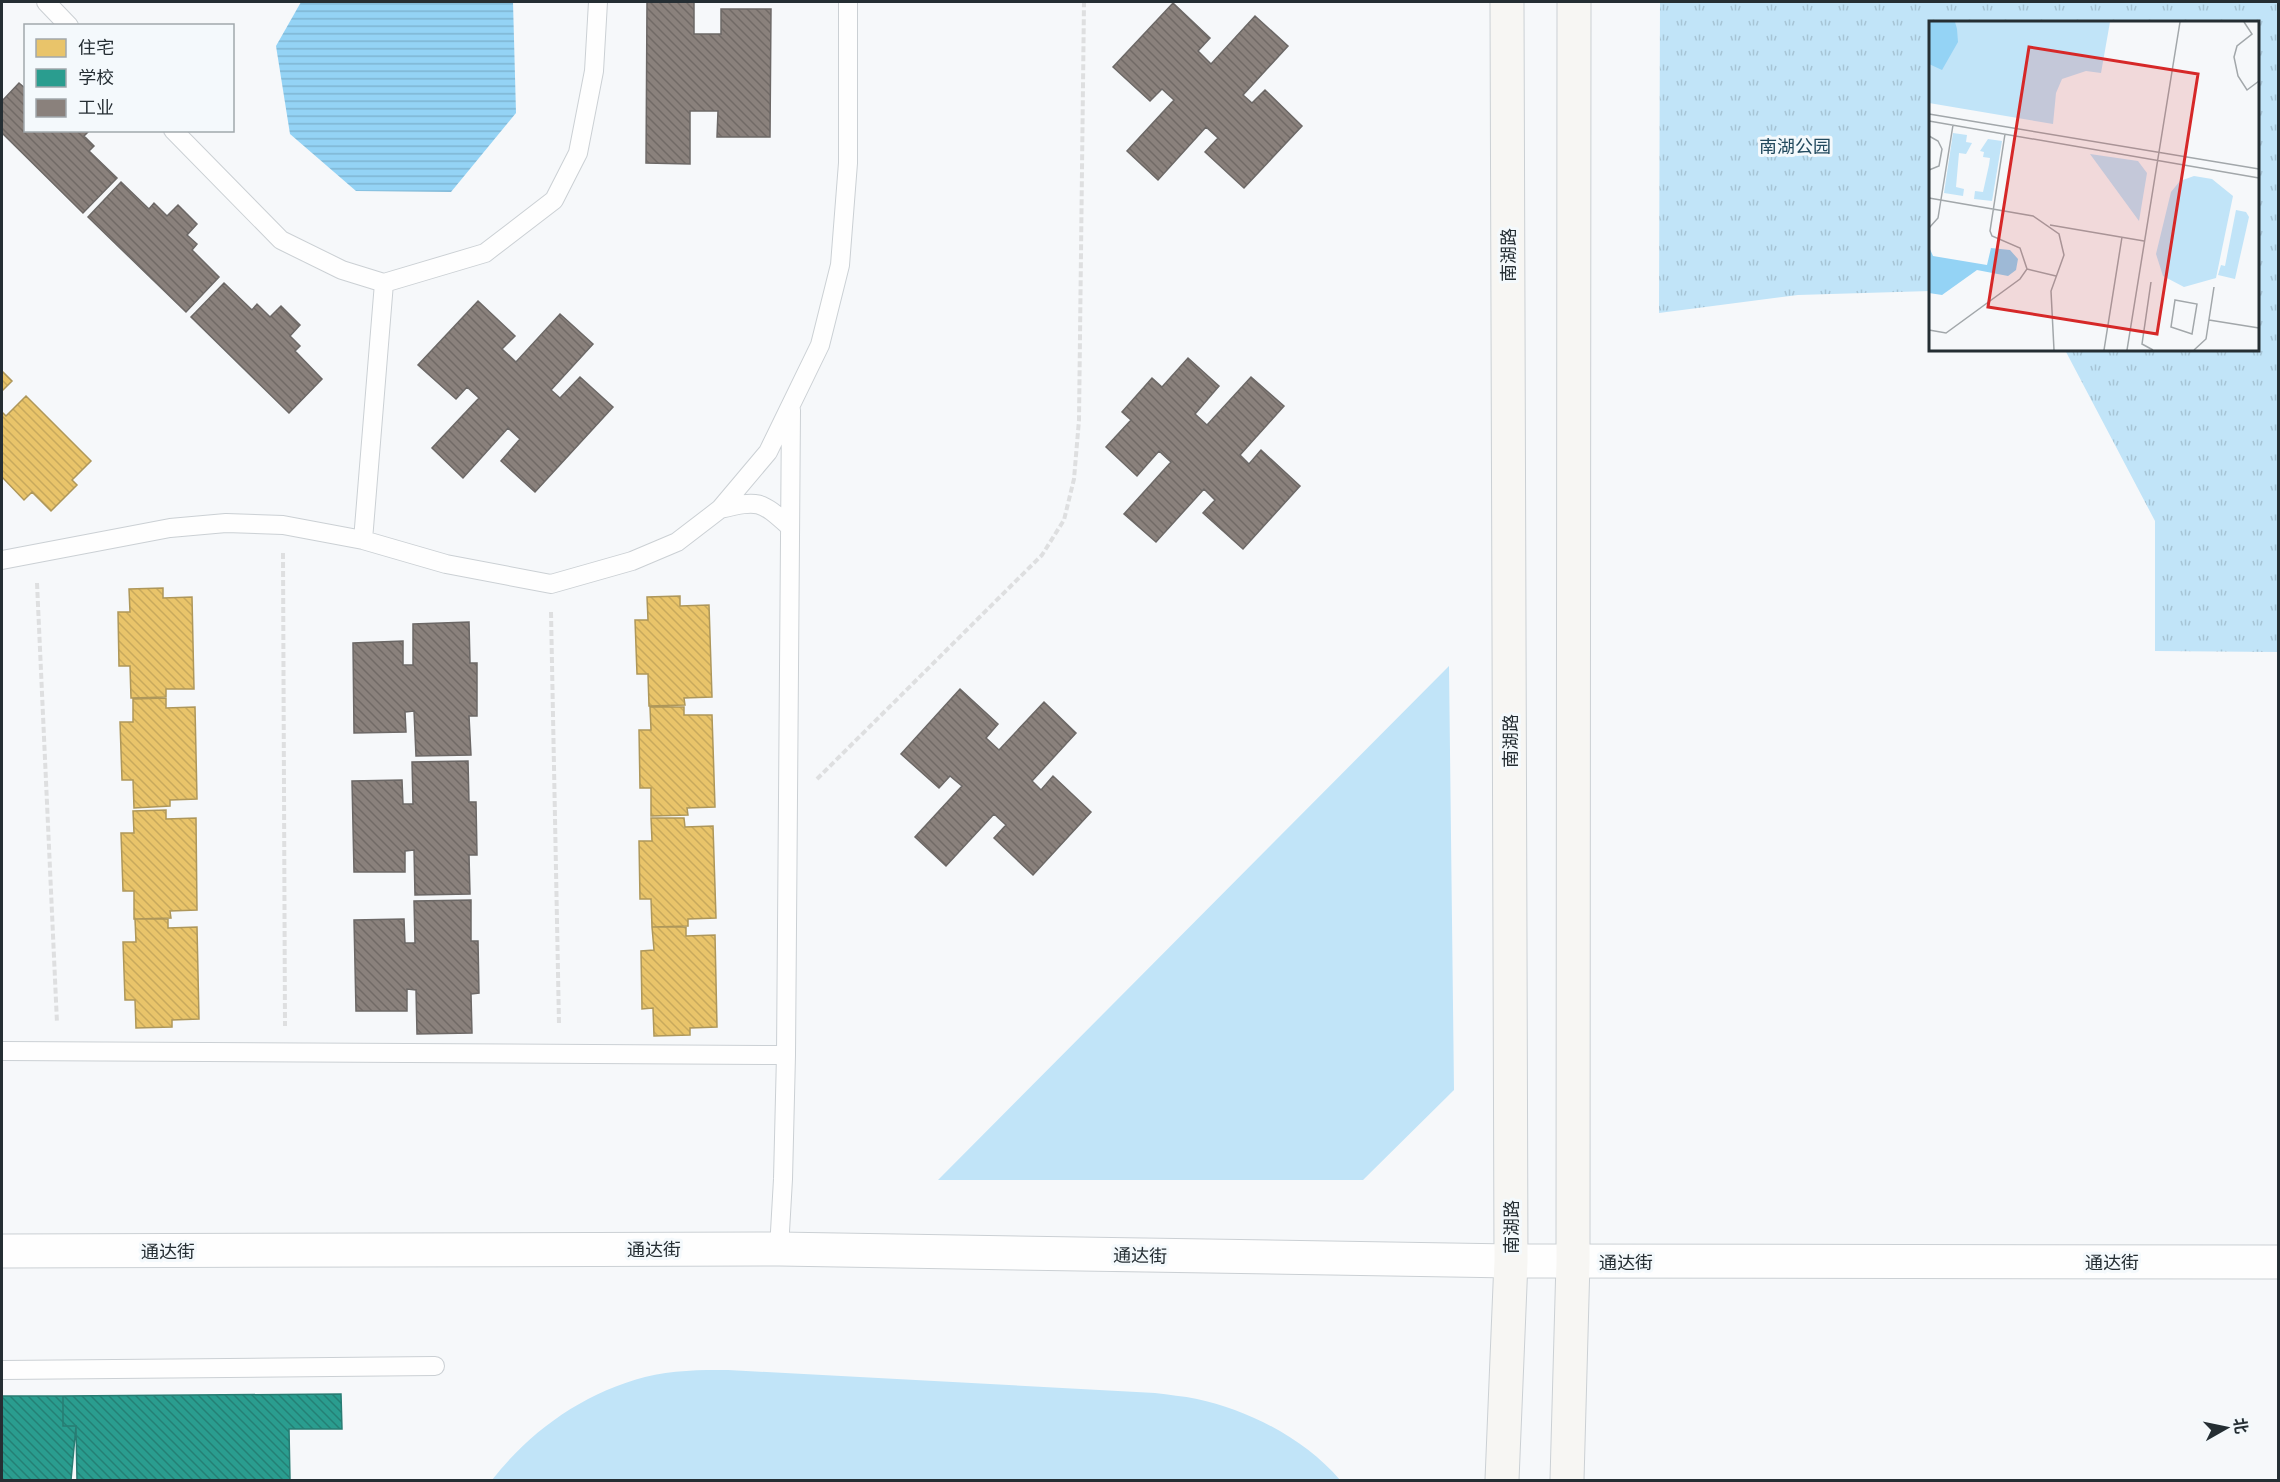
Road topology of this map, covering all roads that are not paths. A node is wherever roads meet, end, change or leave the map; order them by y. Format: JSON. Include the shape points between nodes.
{"nodes":[{"id":1,"x":46,"y":2,"type":"edge"},
{"id":2,"x":598,"y":2,"type":"edge"},
{"id":3,"x":848,"y":2,"type":"edge"},
{"id":4,"x":1508,"y":2,"type":"edge"},
{"id":5,"x":1574,"y":2,"type":"edge"},
{"id":6,"x":67,"y":24,"type":"edge"},
{"id":7,"x":175,"y":132,"type":"edge"},
{"id":8,"x":384,"y":283,"type":"junction"},
{"id":9,"x":791,"y":406,"type":"junction"},
{"id":10,"x":720,"y":509,"type":"junction"},
{"id":11,"x":790,"y":527,"type":"junction"},
{"id":12,"x":363,"y":540,"type":"junction"},
{"id":13,"x":2,"y":560,"type":"edge"},
{"id":14,"x":2,"y":1051,"type":"edge"},
{"id":15,"x":786,"y":1055,"type":"junction"},
{"id":16,"x":779,"y":1249,"type":"junction"},
{"id":17,"x":2,"y":1251,"type":"edge"},
{"id":18,"x":1511,"y":1261,"type":"junction"},
{"id":19,"x":1573,"y":1262,"type":"junction"},
{"id":20,"x":2278,"y":1262,"type":"edge"},
{"id":21,"x":435,"y":1366,"type":"dead end"},
{"id":22,"x":2,"y":1370,"type":"edge"},
{"id":23,"x":1502,"y":1480,"type":"edge"},
{"id":24,"x":1567,"y":1480,"type":"edge"}],
"edges":[{"from":1,"to":6,"type":"lane"},
{"from":2,"to":8,"type":"lane","via":[[594,71],[578,153],[554,200],[485,253]]},
{"from":3,"to":9,"type":"lane","via":[[848,163],[840,265],[820,345]]},
{"from":4,"to":18,"type":"main road","name":"南湖路"},
{"from":5,"to":19,"type":"main road"},
{"from":7,"to":8,"type":"lane","via":[[281,240],[342,270]]},
{"from":8,"to":12,"type":"lane"},
{"from":9,"to":10,"type":"lane","via":[[768,452]]},
{"from":9,"to":11,"type":"lane"},
{"from":10,"to":11,"type":"lane","via":[[749,502],[767,506]]},
{"from":10,"to":12,"type":"lane","via":[[677,542],[632,561],[551,584],[446,564]]},
{"from":11,"to":15,"type":"lane"},
{"from":12,"to":13,"type":"lane","via":[[283,525],[226,523],[170,528]]},
{"from":14,"to":15,"type":"lane"},
{"from":15,"to":16,"type":"lane"},
{"from":16,"to":17,"type":"street","name":"通达街"},
{"from":16,"to":18,"type":"street","name":"通达街"},
{"from":18,"to":19,"type":"street","name":"通达街"},
{"from":18,"to":23,"type":"main road","name":"南湖路"},
{"from":19,"to":20,"type":"street","name":"通达街"},
{"from":19,"to":24,"type":"main road"},
{"from":21,"to":22,"type":"lane"}]}
